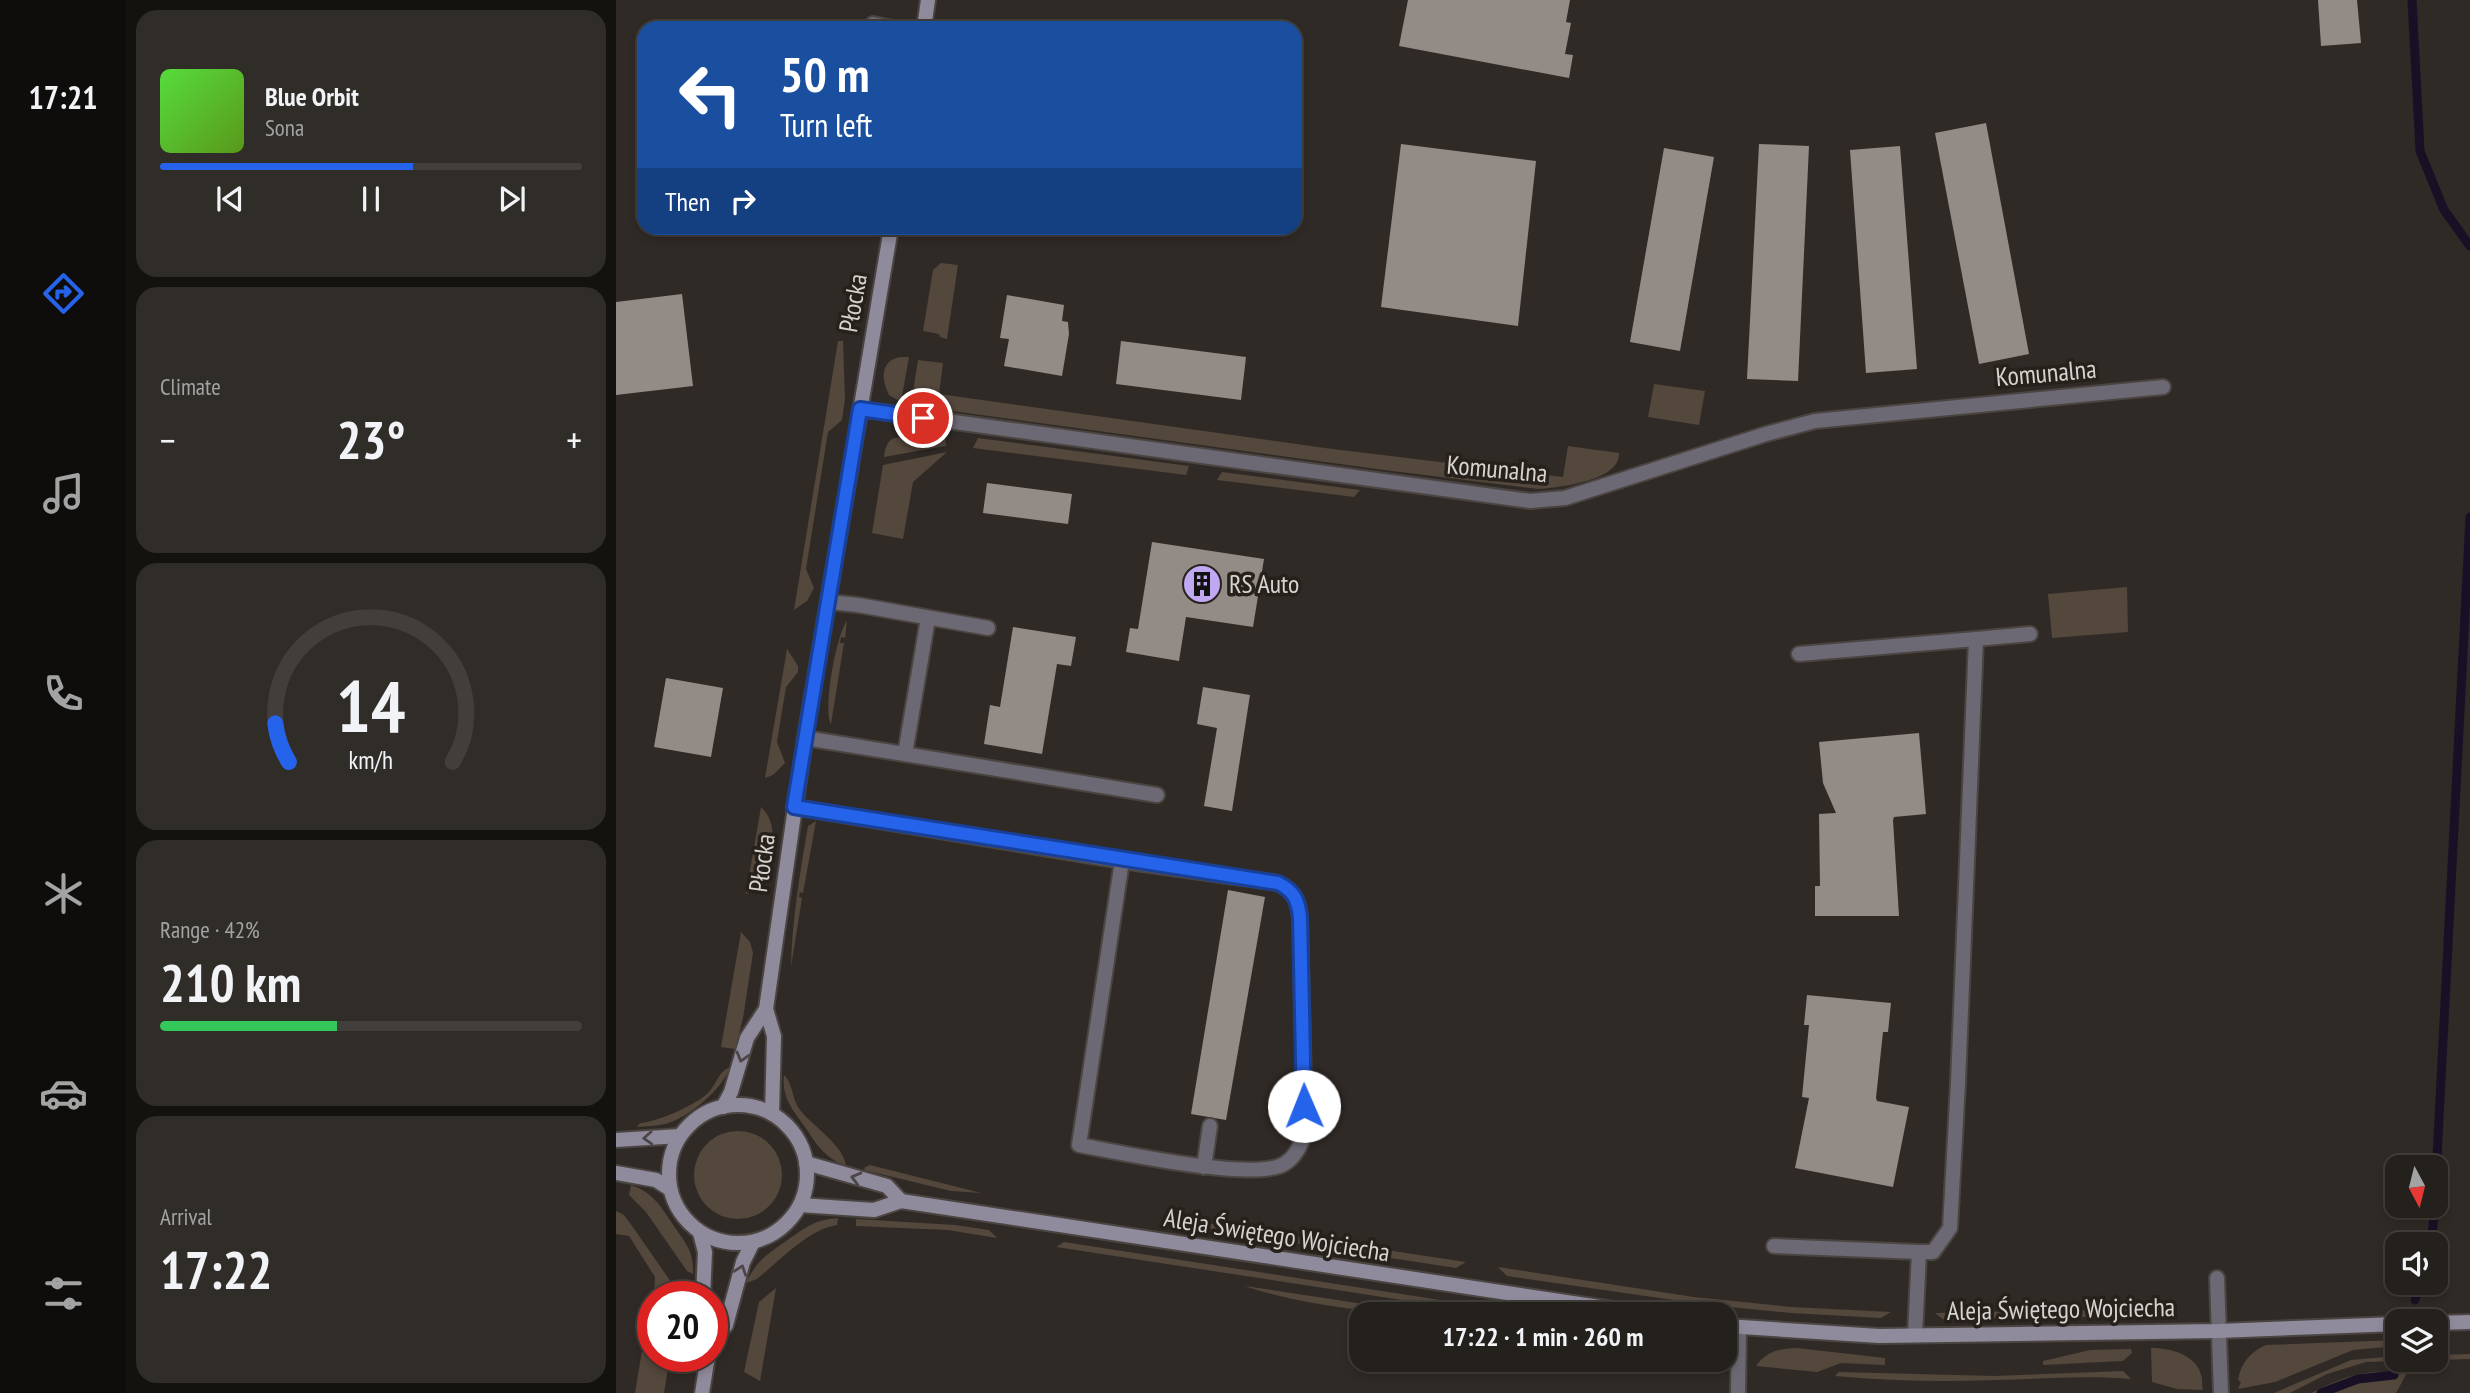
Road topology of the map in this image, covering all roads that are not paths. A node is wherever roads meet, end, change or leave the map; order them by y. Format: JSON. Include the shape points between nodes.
{"nodes":[{"id":1,"x":928,"y":0,"type":"edge"},
{"id":2,"x":924,"y":21,"type":"edge"},
{"id":3,"x":890,"y":235,"type":"edge"},
{"id":4,"x":2163,"y":387,"type":"dead end"},
{"id":5,"x":860,"y":409,"type":"junction"},
{"id":6,"x":829,"y":602,"type":"junction"},
{"id":7,"x":928,"y":618,"type":"junction"},
{"id":8,"x":988,"y":628,"type":"dead end"},
{"id":9,"x":2030,"y":634,"type":"dead end"},
{"id":10,"x":1976,"y":639,"type":"junction"},
{"id":11,"x":1799,"y":654,"type":"dead end"},
{"id":12,"x":805,"y":738,"type":"junction"},
{"id":13,"x":905,"y":754,"type":"junction"},
{"id":14,"x":1157,"y":795,"type":"dead end"},
{"id":15,"x":794,"y":807,"type":"junction"},
{"id":16,"x":1122,"y":861,"type":"junction"},
{"id":17,"x":766,"y":1009,"type":"junction"},
{"id":18,"x":723,"y":1107,"type":"junction"},
{"id":19,"x":772,"y":1114,"type":"junction"},
{"id":20,"x":1210,"y":1126,"type":"dead end"},
{"id":21,"x":680,"y":1136,"type":"junction"},
{"id":22,"x":616,"y":1140,"type":"edge"},
{"id":23,"x":806,"y":1163,"type":"junction"},
{"id":24,"x":1203,"y":1167,"type":"junction"},
{"id":25,"x":616,"y":1173,"type":"edge"},
{"id":26,"x":670,"y":1189,"type":"junction"},
{"id":27,"x":901,"y":1201,"type":"junction"},
{"id":28,"x":800,"y":1205,"type":"junction"},
{"id":29,"x":700,"y":1233,"type":"junction"},
{"id":30,"x":753,"y":1242,"type":"junction"},
{"id":31,"x":1774,"y":1246,"type":"dead end"},
{"id":32,"x":1919,"y":1252,"type":"junction"},
{"id":33,"x":2217,"y":1278,"type":"dead end"},
{"id":34,"x":704,"y":1281,"type":"edge"},
{"id":35,"x":1567,"y":1302,"type":"edge"},
{"id":36,"x":728,"y":1318,"type":"edge"},
{"id":37,"x":2470,"y":1322,"type":"edge"},
{"id":38,"x":2448,"y":1323,"type":"edge"},
{"id":39,"x":2385,"y":1325,"type":"edge"},
{"id":40,"x":1737,"y":1326,"type":"edge"},
{"id":41,"x":2218,"y":1331,"type":"junction"},
{"id":42,"x":1915,"y":1335,"type":"junction"},
{"id":43,"x":705,"y":1372,"type":"edge"},
{"id":44,"x":1736,"y":1372,"type":"edge"},
{"id":45,"x":702,"y":1393,"type":"edge"},
{"id":46,"x":1738,"y":1393,"type":"edge"},
{"id":47,"x":2221,"y":1393,"type":"edge"}],
"edges":[{"from":1,"to":2,"type":"street"},
{"from":3,"to":5,"type":"street","name":"Płocka"},
{"from":4,"to":5,"type":"street","name":"Komunalna","via":[[1815,421],[1565,498],[1530,501]]},
{"from":5,"to":6,"type":"street","name":"Płocka"},
{"from":6,"to":7,"type":"street"},
{"from":6,"to":12,"type":"street","name":"Płocka"},
{"from":7,"to":8,"type":"street"},
{"from":7,"to":13,"type":"street"},
{"from":9,"to":10,"type":"street"},
{"from":10,"to":11,"type":"street"},
{"from":10,"to":32,"type":"street","via":[[1950,1228],[1933,1252]]},
{"from":12,"to":13,"type":"street"},
{"from":12,"to":15,"type":"street","name":"Płocka"},
{"from":13,"to":14,"type":"street"},
{"from":15,"to":16,"type":"street"},
{"from":15,"to":17,"type":"street","name":"Płocka"},
{"from":16,"to":24,"type":"street","via":[[1079,1145]]},
{"from":16,"to":24,"type":"street","via":[[1278,883],[1298,901],[1305,1133],[1298,1150],[1283,1164],[1256,1169]]},
{"from":17,"to":18,"type":"street","name":"Płocka","one_way":true,"via":[[747,1038]]},
{"from":17,"to":19,"type":"street","name":"Płocka","via":[[774,1036]]},
{"from":18,"to":19,"type":"street","via":[[756,1107]]},
{"from":18,"to":21,"type":"street","via":[[698,1118]]},
{"from":19,"to":23,"type":"street","via":[[795,1134]]},
{"from":20,"to":24,"type":"street"},
{"from":21,"to":22,"type":"street","one_way":true},
{"from":21,"to":26,"type":"street","via":[[670,1162]]},
{"from":27,"to":23,"type":"street","name":"Aleja Świętego Wojciecha","one_way":true,"via":[[887,1186]]},
{"from":23,"to":28,"type":"street"},
{"from":25,"to":26,"type":"street","via":[[656,1180]]},
{"from":26,"to":29,"type":"street","via":[[681,1214]]},
{"from":27,"to":28,"type":"street","name":"Aleja Świętego Wojciecha","via":[[874,1210]]},
{"from":27,"to":35,"type":"street","name":"Aleja Świętego Wojciecha"},
{"from":28,"to":30,"type":"street","via":[[781,1229]]},
{"from":29,"to":30,"type":"street","via":[[726,1242]]},
{"from":29,"to":34,"type":"street","via":[[705,1252]]},
{"from":36,"to":30,"type":"street","one_way":true},
{"from":31,"to":32,"type":"street"},
{"from":32,"to":42,"type":"street"},
{"from":33,"to":41,"type":"street"},
{"from":37,"to":38,"type":"street"},
{"from":39,"to":41,"type":"street","name":"Aleja Świętego Wojciecha"},
{"from":40,"to":42,"type":"street","name":"Aleja Świętego Wojciecha"},
{"from":41,"to":42,"type":"street","name":"Aleja Świętego Wojciecha"},
{"from":41,"to":47,"type":"street"},
{"from":43,"to":45,"type":"street"},
{"from":44,"to":46,"type":"street"}]}
